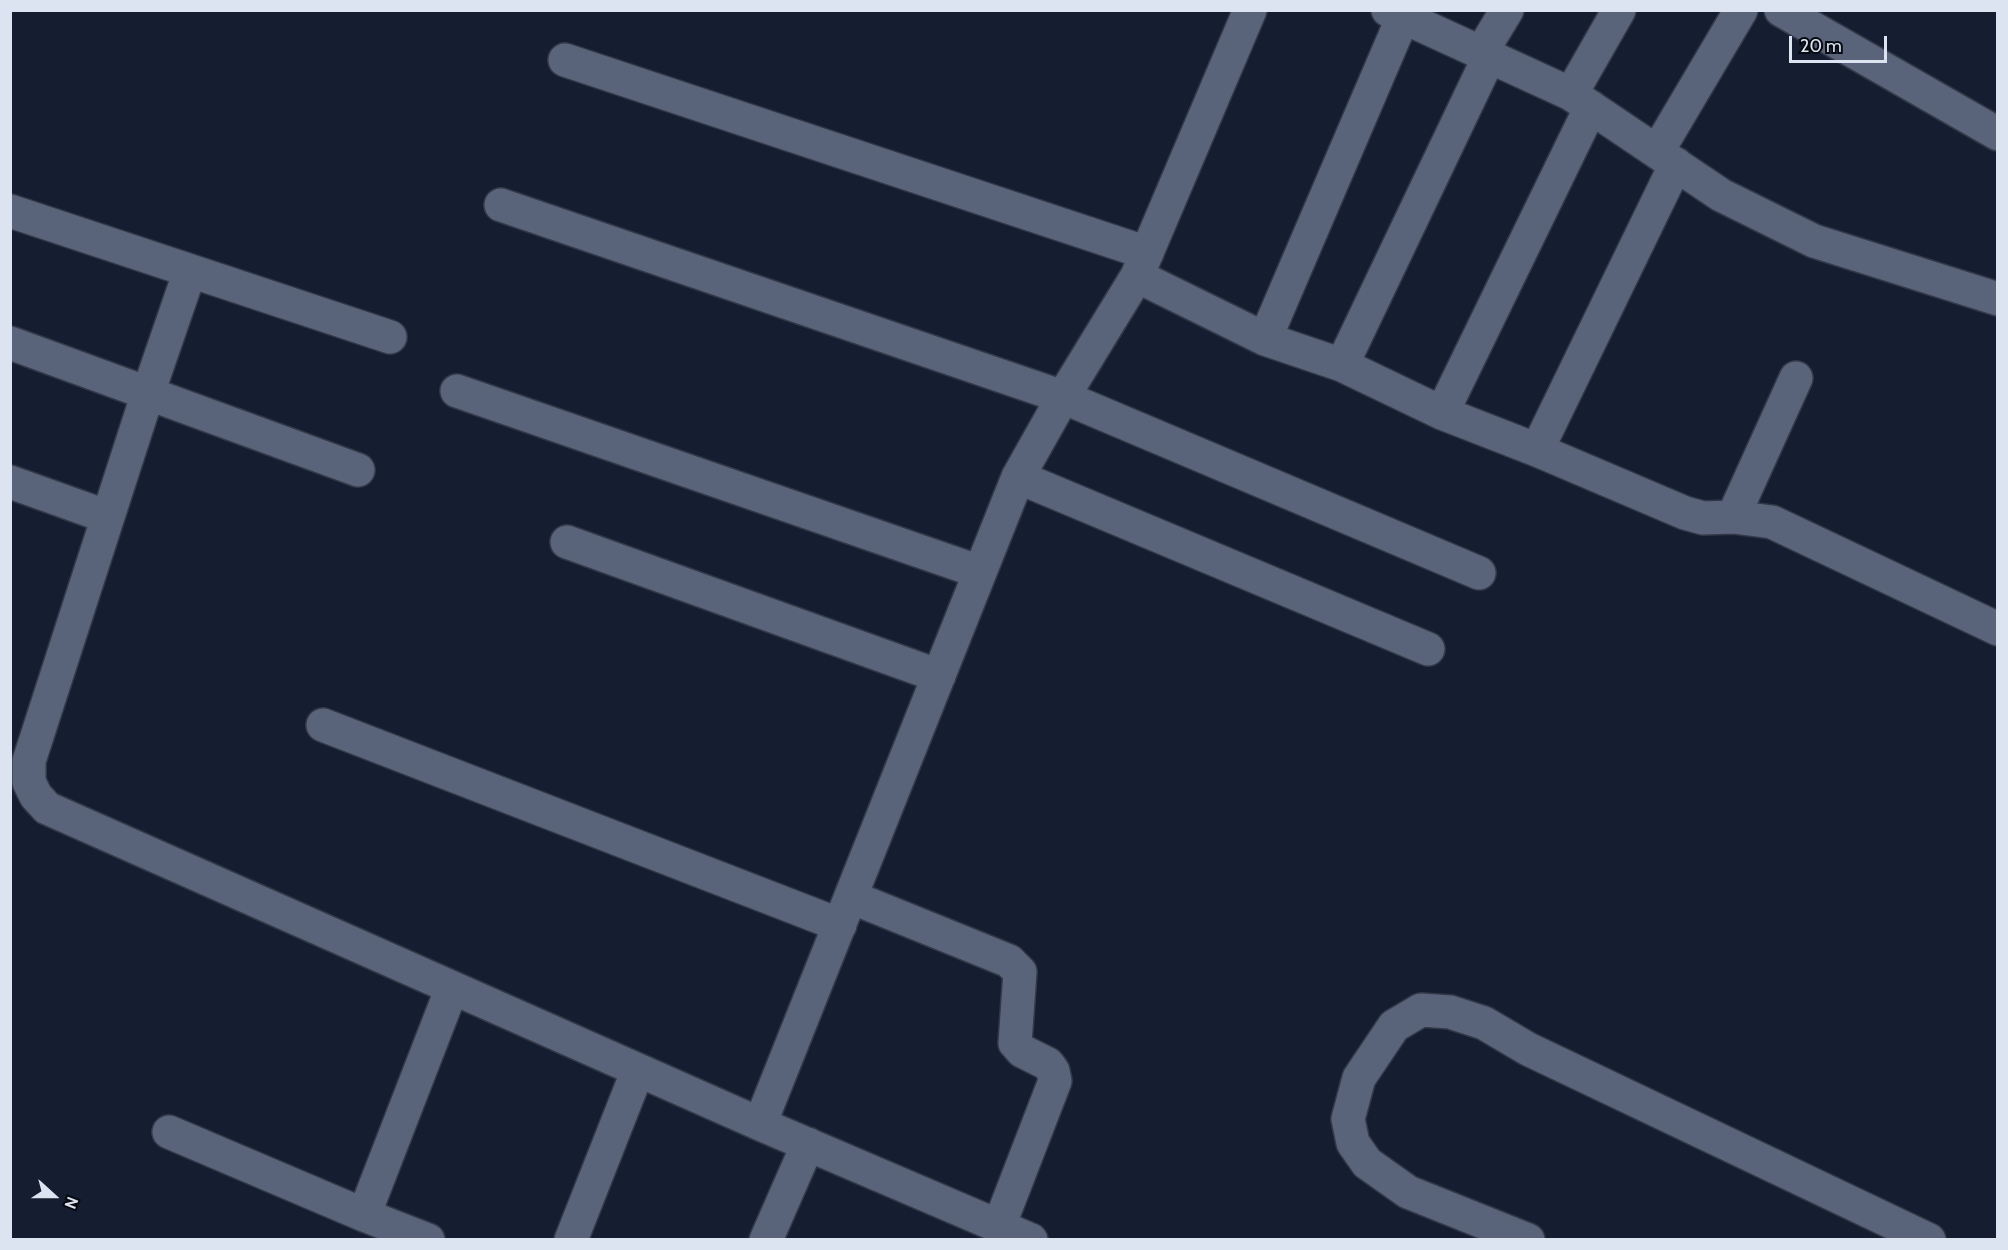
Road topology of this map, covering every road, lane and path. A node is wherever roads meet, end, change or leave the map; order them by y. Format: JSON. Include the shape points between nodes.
{"nodes":[{"id":1,"x":1507,"y":10,"type":"edge"},
{"id":2,"x":1619,"y":10,"type":"edge"},
{"id":3,"x":1742,"y":10,"type":"edge"},
{"id":4,"x":1781,"y":10,"type":"edge"},
{"id":5,"x":1239,"y":13,"type":"edge"},
{"id":6,"x":1394,"y":13,"type":"edge"},
{"id":7,"x":1485,"y":55,"type":"junction"},
{"id":8,"x":565,"y":60,"type":"dead end"},
{"id":9,"x":1581,"y":101,"type":"junction"},
{"id":10,"x":1998,"y":134,"type":"edge"},
{"id":11,"x":1666,"y":158,"type":"junction"},
{"id":12,"x":501,"y":205,"type":"dead end"},
{"id":13,"x":10,"y":210,"type":"edge"},
{"id":14,"x":1142,"y":264,"type":"junction"},
{"id":15,"x":190,"y":271,"type":"junction"},
{"id":16,"x":1998,"y":299,"type":"edge"},
{"id":17,"x":390,"y":337,"type":"dead end"},
{"id":18,"x":1265,"y":339,"type":"junction"},
{"id":19,"x":10,"y":343,"type":"edge"},
{"id":20,"x":1342,"y":366,"type":"junction"},
{"id":21,"x":1796,"y":378,"type":"dead end"},
{"id":22,"x":457,"y":392,"type":"dead end"},
{"id":23,"x":148,"y":393,"type":"junction"},
{"id":24,"x":1063,"y":397,"type":"junction"},
{"id":25,"x":1442,"y":413,"type":"junction"},
{"id":26,"x":1537,"y":450,"type":"junction"},
{"id":27,"x":358,"y":470,"type":"dead end"},
{"id":28,"x":1018,"y":477,"type":"junction"},
{"id":29,"x":10,"y":482,"type":"edge"},
{"id":30,"x":108,"y":517,"type":"junction"},
{"id":31,"x":1733,"y":517,"type":"junction"},
{"id":32,"x":567,"y":542,"type":"dead end"},
{"id":33,"x":980,"y":572,"type":"junction"},
{"id":34,"x":1479,"y":573,"type":"dead end"},
{"id":35,"x":1998,"y":629,"type":"edge"},
{"id":36,"x":1428,"y":649,"type":"dead end"},
{"id":37,"x":939,"y":676,"type":"junction"},
{"id":38,"x":323,"y":726,"type":"dead end"},
{"id":39,"x":845,"y":911,"type":"junction"},
{"id":40,"x":452,"y":988,"type":"junction"},
{"id":41,"x":638,"y":1070,"type":"junction"},
{"id":42,"x":760,"y":1124,"type":"junction"},
{"id":43,"x":169,"y":1132,"type":"dead end"},
{"id":44,"x":808,"y":1144,"type":"junction"},
{"id":45,"x":364,"y":1215,"type":"junction"},
{"id":46,"x":999,"y":1226,"type":"junction"},
{"id":47,"x":428,"y":1239,"type":"edge"},
{"id":48,"x":571,"y":1239,"type":"edge"},
{"id":49,"x":766,"y":1239,"type":"edge"},
{"id":50,"x":1031,"y":1239,"type":"edge"},
{"id":51,"x":1528,"y":1239,"type":"edge"},
{"id":52,"x":1929,"y":1239,"type":"edge"}],
"edges":[{"from":1,"to":7,"type":"street"},
{"from":2,"to":9,"type":"street"},
{"from":3,"to":11,"type":"street"},
{"from":4,"to":10,"type":"street"},
{"from":5,"to":14,"type":"street"},
{"from":6,"to":7,"type":"street"},
{"from":6,"to":18,"type":"street"},
{"from":7,"to":9,"type":"street"},
{"from":7,"to":20,"type":"street"},
{"from":8,"to":14,"type":"street"},
{"from":9,"to":11,"type":"street"},
{"from":9,"to":25,"type":"street"},
{"from":11,"to":16,"type":"street","via":[[1721,195],[1814,241]]},
{"from":11,"to":26,"type":"street"},
{"from":12,"to":24,"type":"street"},
{"from":13,"to":15,"type":"street"},
{"from":14,"to":18,"type":"street"},
{"from":14,"to":24,"type":"street"},
{"from":15,"to":17,"type":"street"},
{"from":15,"to":23,"type":"street"},
{"from":18,"to":20,"type":"street"},
{"from":19,"to":23,"type":"street"},
{"from":20,"to":25,"type":"street"},
{"from":21,"to":31,"type":"street"},
{"from":22,"to":33,"type":"street"},
{"from":23,"to":27,"type":"street"},
{"from":23,"to":30,"type":"street"},
{"from":24,"to":28,"type":"street"},
{"from":24,"to":34,"type":"street"},
{"from":25,"to":26,"type":"street"},
{"from":26,"to":31,"type":"street","via":[[1685,513],[1703,518]]},
{"from":28,"to":33,"type":"street"},
{"from":28,"to":36,"type":"street"},
{"from":29,"to":30,"type":"street"},
{"from":30,"to":40,"type":"street","via":[[29,761],[29,782],[36,796],[46,808]]},
{"from":31,"to":35,"type":"street","via":[[1772,522]]},
{"from":32,"to":37,"type":"street"},
{"from":33,"to":37,"type":"street"},
{"from":37,"to":39,"type":"street"},
{"from":38,"to":39,"type":"street"},
{"from":39,"to":42,"type":"street"},
{"from":39,"to":46,"type":"street","via":[[1009,961],[1020,972],[1015,1043],[1047,1064],[1055,1081]]},
{"from":40,"to":41,"type":"street"},
{"from":40,"to":45,"type":"street"},
{"from":41,"to":42,"type":"street"},
{"from":41,"to":48,"type":"street"},
{"from":42,"to":44,"type":"street"},
{"from":43,"to":45,"type":"street"},
{"from":44,"to":46,"type":"street"},
{"from":44,"to":49,"type":"street"},
{"from":45,"to":47,"type":"street"},
{"from":46,"to":50,"type":"street"},
{"from":51,"to":52,"type":"street","via":[[1408,1192],[1367,1163],[1353,1143],[1348,1119],[1359,1078],[1394,1026],[1421,1010],[1450,1012],[1484,1023],[1528,1049]]}]}
